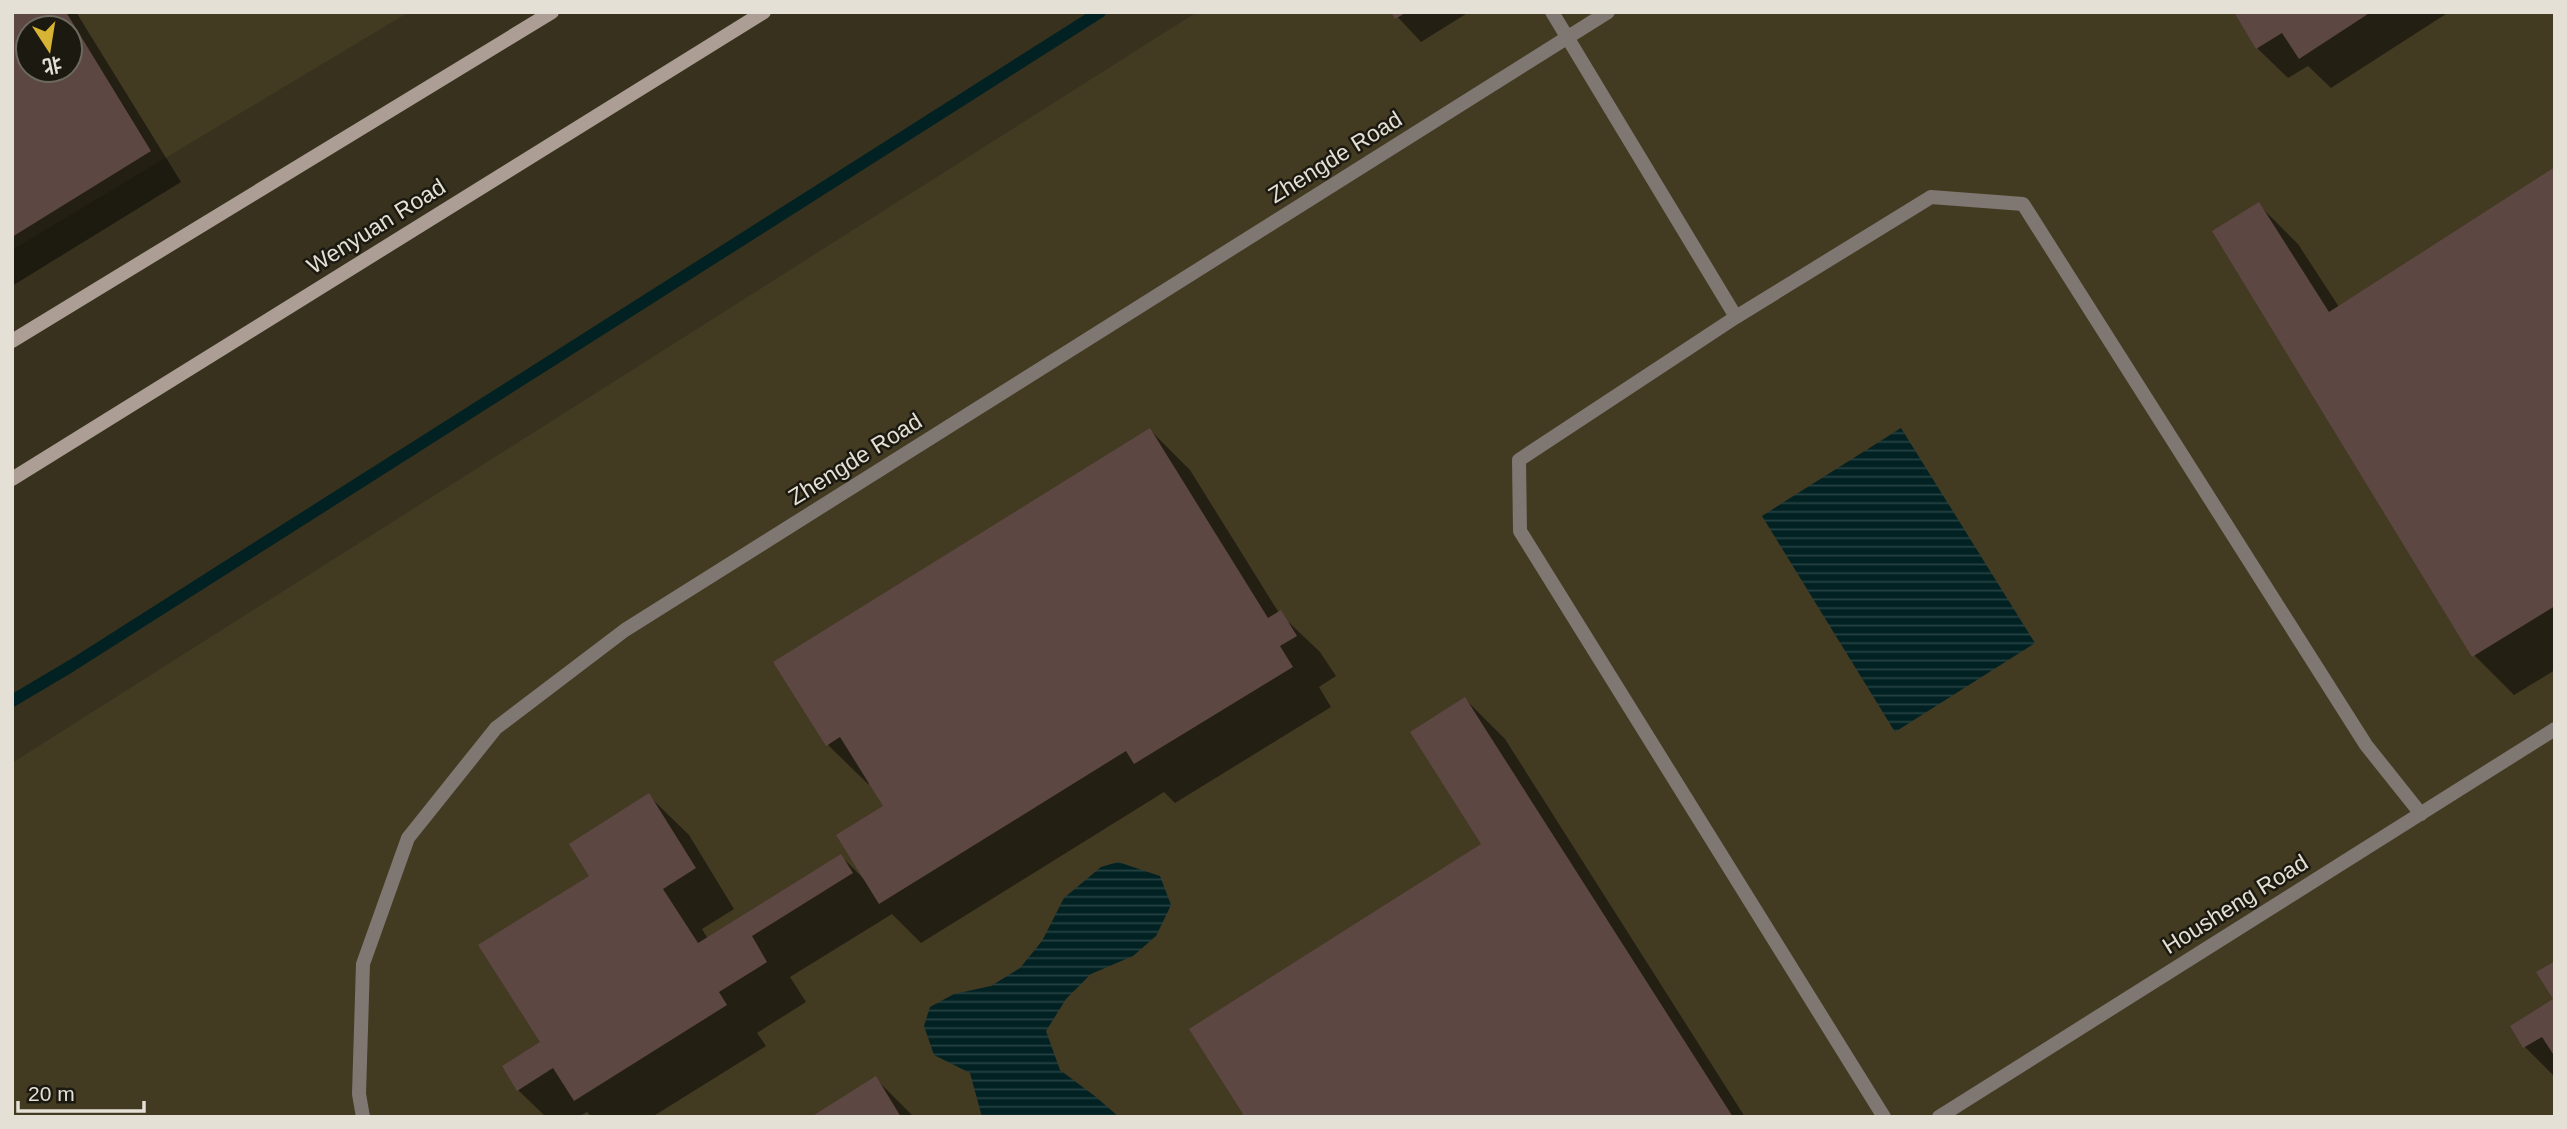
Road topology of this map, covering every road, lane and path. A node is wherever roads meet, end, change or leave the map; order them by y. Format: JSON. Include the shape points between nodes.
{"nodes":[{"id":1,"x":552,"y":12,"type":"edge"},
{"id":2,"x":764,"y":12,"type":"edge"},
{"id":3,"x":1552,"y":12,"type":"edge"},
{"id":4,"x":1608,"y":12,"type":"edge"},
{"id":5,"x":1568,"y":37,"type":"junction"},
{"id":6,"x":1736,"y":317,"type":"junction"},
{"id":7,"x":12,"y":341,"type":"edge"},
{"id":8,"x":12,"y":478,"type":"edge"},
{"id":9,"x":2555,"y":729,"type":"edge"},
{"id":10,"x":2421,"y":814,"type":"junction"},
{"id":11,"x":363,"y":1117,"type":"edge"},
{"id":12,"x":1884,"y":1117,"type":"edge"},
{"id":13,"x":1939,"y":1117,"type":"edge"}],
"edges":[{"from":1,"to":7,"type":"main road"},
{"from":2,"to":8,"type":"main road","name":"Wenyuan Road"},
{"from":3,"to":5,"type":"street"},
{"from":4,"to":5,"type":"street","name":"Zhengde Road"},
{"from":5,"to":6,"type":"street"},
{"from":5,"to":11,"type":"street","name":"Zhengde Road","via":[[625,630],[496,728],[408,838],[363,964],[359,1094]]},
{"from":6,"to":10,"type":"street","via":[[1931,197],[2023,204],[2366,745]]},
{"from":6,"to":12,"type":"street","via":[[1519,460],[1520,531]]},
{"from":9,"to":10,"type":"street","name":"Housheng Road"},
{"from":10,"to":13,"type":"street","name":"Housheng Road"}]}
